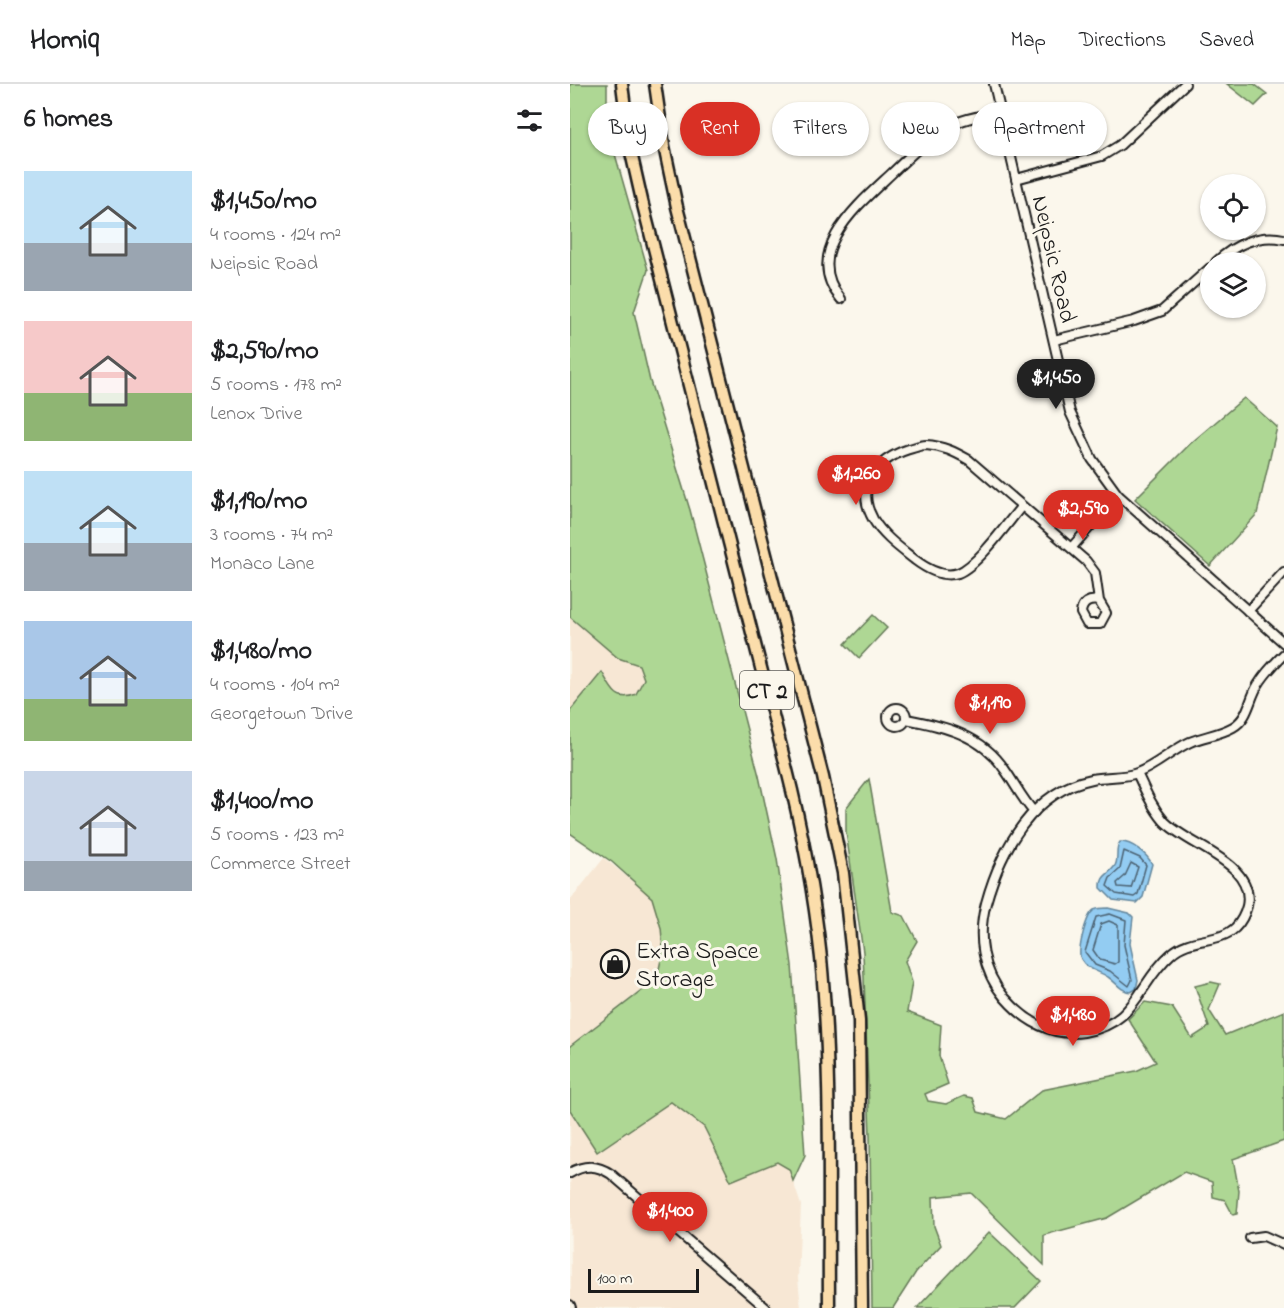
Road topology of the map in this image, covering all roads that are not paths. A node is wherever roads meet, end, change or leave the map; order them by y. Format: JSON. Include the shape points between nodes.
{"nodes":[{"id":1,"x":622,"y":84,"type":"edge"},
{"id":2,"x":655,"y":84,"type":"edge"},
{"id":3,"x":994,"y":84,"type":"edge"},
{"id":4,"x":1185,"y":84,"type":"edge"},
{"id":5,"x":998,"y":102,"type":"edge"},
{"id":6,"x":972,"y":119,"type":"edge"},
{"id":7,"x":1011,"y":156,"type":"edge"},
{"id":8,"x":1016,"y":179,"type":"junction"},
{"id":9,"x":1284,"y":239,"type":"edge"},
{"id":10,"x":1228,"y":252,"type":"edge"},
{"id":11,"x":1200,"y":277,"type":"edge"},
{"id":12,"x":841,"y":299,"type":"dead end"},
{"id":13,"x":1054,"y":340,"type":"junction"},
{"id":14,"x":1118,"y":495,"type":"junction"},
{"id":15,"x":1021,"y":507,"type":"junction"},
{"id":16,"x":1072,"y":547,"type":"junction"},
{"id":17,"x":1284,"y":572,"type":"edge"},
{"id":18,"x":1099,"y":602,"type":"dead end"},
{"id":19,"x":1248,"y":611,"type":"junction"},
{"id":20,"x":1284,"y":643,"type":"edge"},
{"id":21,"x":1284,"y":654,"type":"edge"},
{"id":22,"x":906,"y":719,"type":"dead end"},
{"id":23,"x":1137,"y":773,"type":"junction"},
{"id":24,"x":1034,"y":812,"type":"junction"},
{"id":25,"x":570,"y":1173,"type":"edge"},
{"id":26,"x":1250,"y":1238,"type":"dead end"},
{"id":27,"x":1284,"y":1245,"type":"edge"},
{"id":28,"x":766,"y":1308,"type":"edge"},
{"id":29,"x":829,"y":1308,"type":"edge"},
{"id":30,"x":862,"y":1308,"type":"edge"}],
"edges":[{"from":1,"to":29,"type":"highway","number":"CT 2","via":[[630,148],[643,205],[806,855],[824,1006]]},
{"from":2,"to":30,"type":"highway","number":"CT 2","via":[[677,207],[821,767],[842,866],[859,1027]]},
{"from":3,"to":5,"type":"street","name":"Neipsic Road"},
{"from":4,"to":8,"type":"street","via":[[1120,145],[1102,156]]},
{"from":6,"to":12,"type":"street","via":[[928,139],[850,213],[828,258],[828,279]]},
{"from":7,"to":8,"type":"street","name":"Neipsic Road"},
{"from":8,"to":13,"type":"street","name":"Neipsic Road"},
{"from":9,"to":10,"type":"street","via":[[1270,236],[1246,242]]},
{"from":11,"to":13,"type":"street","via":[[1161,311]]},
{"from":13,"to":14,"type":"street","name":"Neipsic Road","via":[[1076,428]]},
{"from":14,"to":16,"type":"street"},
{"from":14,"to":19,"type":"street","name":"Neipsic Road"},
{"from":15,"to":15,"type":"street","via":[[969,460],[947,448],[924,445],[892,454],[877,466],[869,480],[868,500],[873,518],[891,541],[925,568],[939,573],[955,574],[968,568]]},
{"from":15,"to":16,"type":"street"},
{"from":16,"to":18,"type":"street","via":[[1095,573]]},
{"from":17,"to":19,"type":"street"},
{"from":19,"to":20,"type":"street","name":"Neipsic Road"},
{"from":21,"to":23,"type":"street","via":[[1268,670],[1236,726],[1192,741]]},
{"from":22,"to":24,"type":"street","via":[[968,736],[991,752]]},
{"from":23,"to":24,"type":"street","via":[[1091,779],[1060,790]]},
{"from":23,"to":24,"type":"street","via":[[1149,801],[1165,821],[1185,839],[1226,862],[1242,876],[1249,896],[1245,914],[1235,928],[1220,937],[1178,948],[1164,961],[1134,1005],[1119,1020],[1097,1030],[1065,1033],[1044,1028],[1019,1014],[998,990],[984,960],[981,921],[993,878],[1014,837]]},
{"from":25,"to":28,"type":"street","via":[[588,1166],[610,1174]]},
{"from":26,"to":27,"type":"street","via":[[1264,1236]]}]}
